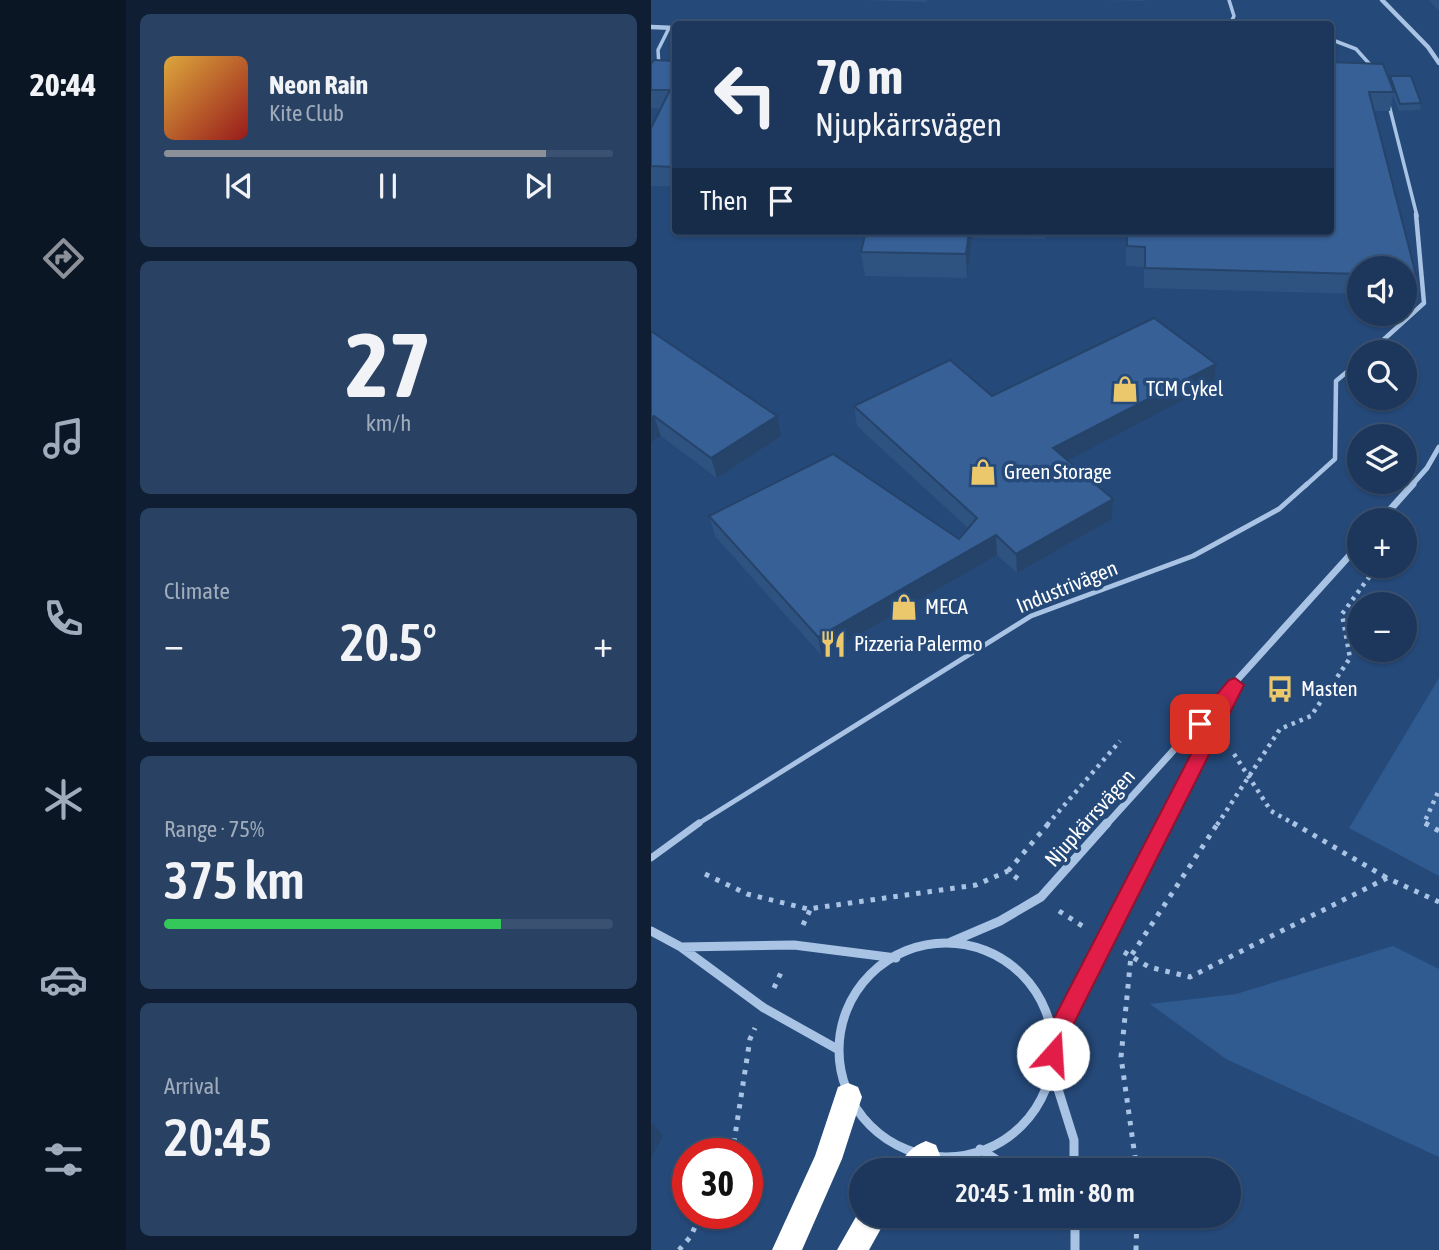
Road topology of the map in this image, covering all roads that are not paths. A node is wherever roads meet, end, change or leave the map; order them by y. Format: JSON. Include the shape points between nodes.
{"nodes":[{"id":1,"x":1229,"y":0,"type":"edge"},
{"id":2,"x":1382,"y":0,"type":"edge"},
{"id":3,"x":1232,"y":21,"type":"edge"},
{"id":4,"x":651,"y":27,"type":"edge"},
{"id":5,"x":672,"y":28,"type":"edge"},
{"id":6,"x":1334,"y":40,"type":"edge"},
{"id":7,"x":1439,"y":46,"type":"edge"},
{"id":8,"x":1428,"y":47,"type":"junction"},
{"id":9,"x":651,"y":50,"type":"edge"},
{"id":10,"x":658,"y":50,"type":"junction"},
{"id":11,"x":1439,"y":63,"type":"edge"},
{"id":12,"x":1362,"y":65,"type":"edge"},
{"id":13,"x":1372,"y":65,"type":"junction"},
{"id":14,"x":656,"y":74,"type":"edge"},
{"id":15,"x":1377,"y":75,"type":"edge"},
{"id":16,"x":1387,"y":97,"type":"edge"},
{"id":17,"x":1383,"y":340,"type":"edge"},
{"id":18,"x":1347,"y":372,"type":"edge"},
{"id":19,"x":1439,"y":447,"type":"edge"},
{"id":20,"x":1392,"y":508,"type":"edge"},
{"id":21,"x":1347,"y":559,"type":"edge"},
{"id":22,"x":1235,"y":685,"type":"junction"},
{"id":23,"x":651,"y":858,"type":"edge"},
{"id":24,"x":651,"y":931,"type":"edge"},
{"id":25,"x":947,"y":944,"type":"junction"},
{"id":26,"x":681,"y":947,"type":"junction"},
{"id":27,"x":896,"y":958,"type":"junction"},
{"id":28,"x":1055,"y":1039,"type":"junction"},
{"id":29,"x":838,"y":1050,"type":"junction"},
{"id":30,"x":1051,"y":1069,"type":"junction"},
{"id":31,"x":848,"y":1097,"type":"junction"},
{"id":32,"x":980,"y":1149,"type":"junction"},
{"id":33,"x":912,"y":1158,"type":"edge"},
{"id":34,"x":940,"y":1158,"type":"edge"},
{"id":35,"x":994,"y":1158,"type":"edge"},
{"id":36,"x":1074,"y":1158,"type":"edge"},
{"id":37,"x":866,"y":1228,"type":"edge"},
{"id":38,"x":1075,"y":1228,"type":"edge"},
{"id":39,"x":787,"y":1250,"type":"edge"},
{"id":40,"x":852,"y":1250,"type":"edge"},
{"id":41,"x":1075,"y":1250,"type":"edge"}],
"edges":[{"from":1,"to":3,"type":"lane"},
{"from":2,"to":8,"type":"street"},
{"from":4,"to":5,"type":"street"},
{"from":5,"to":10,"type":"lane"},
{"from":6,"to":13,"type":"lane","via":[[1349,43]]},
{"from":7,"to":8,"type":"street"},
{"from":8,"to":11,"type":"street"},
{"from":9,"to":10,"type":"lane"},
{"from":10,"to":14,"type":"lane"},
{"from":12,"to":13,"type":"lane"},
{"from":13,"to":15,"type":"lane"},
{"from":16,"to":17,"type":"lane","via":[[1417,216],[1425,303]]},
{"from":18,"to":23,"type":"lane","name":"Industrivägen","via":[[1336,381],[1335,459],[1279,509],[1192,556],[1031,616],[702,821]]},
{"from":19,"to":20,"type":"street"},
{"from":21,"to":22,"type":"street","name":"Njupkärrsvägen"},
{"from":22,"to":25,"type":"street","name":"Njupkärrsvägen","via":[[1041,897]]},
{"from":22,"to":28,"type":"street","name":"Njupkärrsvägen"},
{"from":24,"to":26,"type":"street"},
{"from":25,"to":27,"type":"street"},
{"from":25,"to":28,"type":"street","via":[[988,950],[1021,969],[1049,1011]]},
{"from":26,"to":27,"type":"street","via":[[794,945]]},
{"from":26,"to":29,"type":"street","via":[[764,1008]]},
{"from":27,"to":29,"type":"street","via":[[867,982],[853,1001]]},
{"from":28,"to":30,"type":"street"},
{"from":29,"to":31,"type":"street"},
{"from":30,"to":32,"type":"street","via":[[1042,1095],[1025,1119]]},
{"from":30,"to":36,"type":"street","via":[[1074,1140]]},
{"from":31,"to":33,"type":"street","via":[[863,1121]]},
{"from":31,"to":39,"type":"highway","via":[[828,1159]]},
{"from":32,"to":34,"type":"street"},
{"from":32,"to":35,"type":"street"},
{"from":37,"to":40,"type":"highway"},
{"from":38,"to":41,"type":"street"}]}
